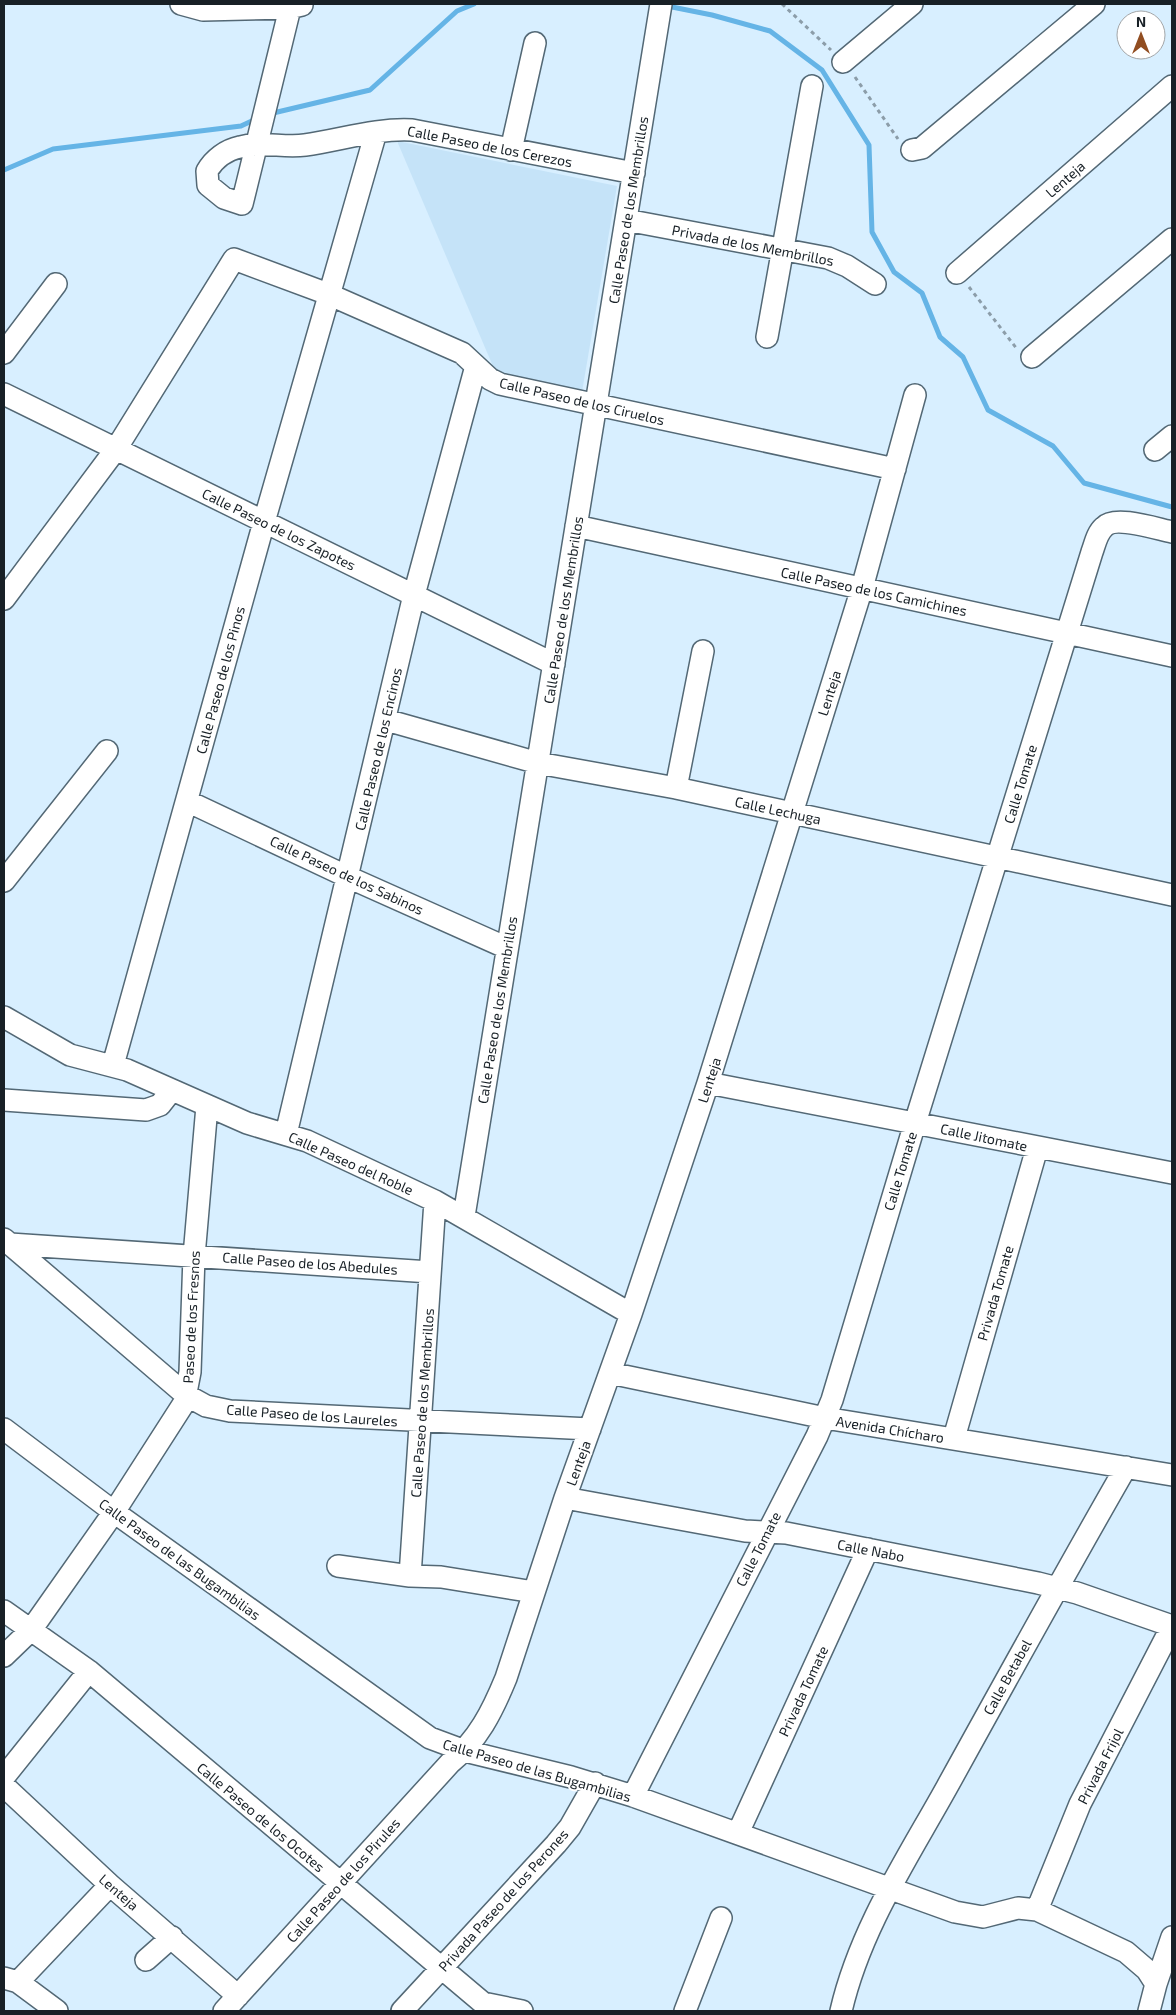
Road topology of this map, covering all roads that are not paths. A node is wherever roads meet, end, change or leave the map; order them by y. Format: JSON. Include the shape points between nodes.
{"nodes":[{"id":1,"x":181,"y":4,"type":"edge"},
{"id":2,"x":661,"y":4,"type":"edge"},
{"id":3,"x":912,"y":4,"type":"edge"},
{"id":4,"x":1094,"y":4,"type":"edge"},
{"id":5,"x":294,"y":5,"type":"edge"},
{"id":6,"x":535,"y":43,"type":"dead end"},
{"id":7,"x":843,"y":62,"type":"dead end"},
{"id":8,"x":812,"y":86,"type":"dead end"},
{"id":9,"x":1172,"y":86,"type":"edge"},
{"id":10,"x":376,"y":132,"type":"junction"},
{"id":11,"x":511,"y":150,"type":"junction"},
{"id":12,"x":912,"y":150,"type":"dead end"},
{"id":13,"x":634,"y":173,"type":"junction"},
{"id":14,"x":626,"y":220,"type":"junction"},
{"id":15,"x":1172,"y":239,"type":"edge"},
{"id":16,"x":782,"y":248,"type":"junction"},
{"id":17,"x":957,"y":273,"type":"road end"},
{"id":18,"x":56,"y":284,"type":"dead end"},
{"id":19,"x":875,"y":284,"type":"dead end"},
{"id":20,"x":328,"y":294,"type":"junction"},
{"id":21,"x":767,"y":337,"type":"dead end"},
{"id":22,"x":4,"y":353,"type":"edge"},
{"id":23,"x":1032,"y":357,"type":"road end"},
{"id":24,"x":476,"y":366,"type":"junction"},
{"id":25,"x":4,"y":394,"type":"edge"},
{"id":26,"x":915,"y":394,"type":"dead end"},
{"id":27,"x":596,"y":405,"type":"junction"},
{"id":28,"x":1172,"y":436,"type":"edge"},
{"id":29,"x":116,"y":449,"type":"junction"},
{"id":30,"x":1155,"y":450,"type":"dead end"},
{"id":31,"x":895,"y":469,"type":"junction"},
{"id":32,"x":264,"y":522,"type":"junction"},
{"id":33,"x":576,"y":526,"type":"junction"},
{"id":34,"x":1172,"y":532,"type":"edge"},
{"id":35,"x":862,"y":588,"type":"junction"},
{"id":36,"x":414,"y":596,"type":"junction"},
{"id":37,"x":4,"y":599,"type":"edge"},
{"id":38,"x":1066,"y":633,"type":"junction"},
{"id":39,"x":703,"y":651,"type":"dead end"},
{"id":40,"x":1172,"y":656,"type":"edge"},
{"id":41,"x":554,"y":664,"type":"junction"},
{"id":42,"x":386,"y":720,"type":"junction"},
{"id":43,"x":106,"y":751,"type":"dead end"},
{"id":44,"x":538,"y":762,"type":"junction"},
{"id":45,"x":676,"y":788,"type":"junction"},
{"id":46,"x":187,"y":801,"type":"junction"},
{"id":47,"x":791,"y":813,"type":"junction"},
{"id":48,"x":998,"y":856,"type":"junction"},
{"id":49,"x":348,"y":877,"type":"junction"},
{"id":50,"x":4,"y":881,"type":"edge"},
{"id":51,"x":1172,"y":894,"type":"edge"},
{"id":52,"x":507,"y":948,"type":"junction"},
{"id":53,"x":4,"y":1017,"type":"edge"},
{"id":54,"x":113,"y":1065,"type":"junction"},
{"id":55,"x":708,"y":1084,"type":"junction"},
{"id":56,"x":171,"y":1091,"type":"junction"},
{"id":57,"x":4,"y":1100,"type":"edge"},
{"id":58,"x":207,"y":1106,"type":"junction"},
{"id":59,"x":915,"y":1123,"type":"junction"},
{"id":60,"x":286,"y":1134,"type":"junction"},
{"id":61,"x":1037,"y":1148,"type":"junction"},
{"id":62,"x":1172,"y":1173,"type":"edge"},
{"id":63,"x":435,"y":1201,"type":"junction"},
{"id":64,"x":464,"y":1216,"type":"junction"},
{"id":65,"x":7,"y":1242,"type":"edge"},
{"id":66,"x":194,"y":1256,"type":"junction"},
{"id":67,"x":430,"y":1272,"type":"junction"},
{"id":68,"x":632,"y":1314,"type":"junction"},
{"id":69,"x":610,"y":1373,"type":"junction"},
{"id":70,"x":186,"y":1395,"type":"junction"},
{"id":71,"x":825,"y":1418,"type":"junction"},
{"id":72,"x":422,"y":1422,"type":"junction"},
{"id":73,"x":4,"y":1429,"type":"edge"},
{"id":74,"x":590,"y":1429,"type":"junction"},
{"id":75,"x":954,"y":1438,"type":"junction"},
{"id":76,"x":1126,"y":1467,"type":"junction"},
{"id":77,"x":1172,"y":1475,"type":"edge"},
{"id":78,"x":565,"y":1498,"type":"junction"},
{"id":79,"x":114,"y":1512,"type":"junction"},
{"id":80,"x":767,"y":1531,"type":"junction"},
{"id":81,"x":868,"y":1549,"type":"junction"},
{"id":82,"x":338,"y":1566,"type":"dead end"},
{"id":83,"x":410,"y":1576,"type":"junction"},
{"id":84,"x":1056,"y":1588,"type":"junction"},
{"id":85,"x":534,"y":1592,"type":"junction"},
{"id":86,"x":4,"y":1611,"type":"edge"},
{"id":87,"x":1172,"y":1626,"type":"edge"},
{"id":88,"x":31,"y":1630,"type":"junction"},
{"id":89,"x":4,"y":1656,"type":"edge"},
{"id":90,"x":89,"y":1671,"type":"junction"},
{"id":91,"x":465,"y":1751,"type":"junction"},
{"id":92,"x":4,"y":1777,"type":"edge"},
{"id":93,"x":596,"y":1784,"type":"junction"},
{"id":94,"x":4,"y":1786,"type":"edge"},
{"id":95,"x":633,"y":1796,"type":"junction"},
{"id":96,"x":738,"y":1833,"type":"junction"},
{"id":97,"x":340,"y":1883,"type":"junction"},
{"id":98,"x":110,"y":1885,"type":"junction"},
{"id":99,"x":890,"y":1888,"type":"junction"},
{"id":100,"x":1037,"y":1910,"type":"junction"},
{"id":101,"x":721,"y":1918,"type":"dead end"},
{"id":102,"x":172,"y":1937,"type":"junction"},
{"id":103,"x":1172,"y":1937,"type":"edge"},
{"id":104,"x":146,"y":1960,"type":"dead end"},
{"id":105,"x":440,"y":1968,"type":"junction"},
{"id":106,"x":11,"y":1980,"type":"edge"},
{"id":107,"x":1156,"y":1984,"type":"junction"},
{"id":108,"x":231,"y":2004,"type":"edge"},
{"id":109,"x":57,"y":2011,"type":"edge"},
{"id":110,"x":402,"y":2011,"type":"edge"},
{"id":111,"x":522,"y":2011,"type":"edge"},
{"id":112,"x":685,"y":2011,"type":"edge"},
{"id":113,"x":841,"y":2011,"type":"edge"},
{"id":114,"x":1149,"y":2011,"type":"edge"}],
"edges":[{"from":1,"to":5,"type":"street","via":[[204,10]]},
{"from":2,"to":13,"type":"street","name":"Calle Paseo de los Membrillos"},
{"from":3,"to":7,"type":"street"},
{"from":4,"to":12,"type":"street","via":[[922,148]]},
{"from":5,"to":10,"type":"street","name":"Calle Paseo de los Cerezos","via":[[256,146],[304,145]]},
{"from":6,"to":11,"type":"street"},
{"from":8,"to":16,"type":"street"},
{"from":9,"to":17,"type":"street","name":"Lenteja"},
{"from":10,"to":11,"type":"street","name":"Calle Paseo de los Cerezos","via":[[412,130]]},
{"from":10,"to":20,"type":"street","name":"Calle Paseo de los Pinos"},
{"from":11,"to":13,"type":"street","name":"Calle Paseo de los Cerezos"},
{"from":13,"to":14,"type":"street","name":"Calle Paseo de los Membrillos"},
{"from":14,"to":16,"type":"street","name":"Privada de los Membrillos"},
{"from":14,"to":27,"type":"street","name":"Calle Paseo de los Membrillos"},
{"from":15,"to":23,"type":"street"},
{"from":16,"to":19,"type":"street","name":"Privada de los Membrillos","via":[[838,261]]},
{"from":16,"to":21,"type":"street"},
{"from":18,"to":22,"type":"street"},
{"from":20,"to":24,"type":"street","name":"Calle Paseo de los Ciruelos","via":[[462,353]]},
{"from":20,"to":29,"type":"street","name":"Calle Paseo de los Ciruelos","via":[[234,259]]},
{"from":20,"to":32,"type":"street","name":"Calle Paseo de los Pinos"},
{"from":24,"to":27,"type":"street","name":"Calle Paseo de los Ciruelos","via":[[500,384]]},
{"from":24,"to":36,"type":"street","name":"Calle Paseo de los Encinos"},
{"from":25,"to":29,"type":"street","name":"Calle Paseo de los Zapotes"},
{"from":26,"to":31,"type":"street","name":"Lenteja"},
{"from":27,"to":31,"type":"street","name":"Calle Paseo de los Ciruelos"},
{"from":27,"to":33,"type":"street","name":"Calle Paseo de los Membrillos"},
{"from":28,"to":30,"type":"street"},
{"from":29,"to":32,"type":"street","name":"Calle Paseo de los Zapotes"},
{"from":29,"to":37,"type":"street"},
{"from":31,"to":35,"type":"street","name":"Lenteja"},
{"from":32,"to":36,"type":"street","name":"Calle Paseo de los Zapotes"},
{"from":32,"to":46,"type":"street","name":"Calle Paseo de los Pinos"},
{"from":33,"to":35,"type":"street","name":"Calle Paseo de los Camichines"},
{"from":33,"to":41,"type":"street","name":"Calle Paseo de los Membrillos"},
{"from":34,"to":38,"type":"street","name":"Calle Tomate","via":[[1126,522],[1108,524],[1092,552]]},
{"from":35,"to":38,"type":"street","name":"Calle Paseo de los Camichines"},
{"from":35,"to":47,"type":"street","name":"Lenteja"},
{"from":36,"to":41,"type":"street","name":"Calle Paseo de los Zapotes"},
{"from":36,"to":42,"type":"street","name":"Calle Paseo de los Encinos"},
{"from":38,"to":40,"type":"street","name":"Calle Paseo de los Camichines"},
{"from":38,"to":48,"type":"street","name":"Calle Tomate"},
{"from":39,"to":45,"type":"street"},
{"from":41,"to":44,"type":"street","name":"Calle Paseo de los Membrillos"},
{"from":42,"to":44,"type":"street","name":"Calle Lechuga"},
{"from":42,"to":49,"type":"street","name":"Calle Paseo de los Encinos"},
{"from":43,"to":50,"type":"street"},
{"from":44,"to":45,"type":"street","name":"Calle Lechuga"},
{"from":44,"to":52,"type":"street","name":"Calle Paseo de los Membrillos"},
{"from":45,"to":47,"type":"street","name":"Calle Lechuga"},
{"from":46,"to":49,"type":"street","name":"Calle Paseo de los Sabinos"},
{"from":46,"to":54,"type":"street","name":"Calle Paseo de los Pinos"},
{"from":47,"to":48,"type":"street","name":"Calle Lechuga"},
{"from":47,"to":55,"type":"street","name":"Lenteja"},
{"from":48,"to":51,"type":"street","name":"Calle Lechuga"},
{"from":48,"to":59,"type":"street","name":"Calle Tomate"},
{"from":49,"to":52,"type":"street","name":"Calle Paseo de los Sabinos"},
{"from":49,"to":60,"type":"street","name":"Calle Paseo de los Encinos"},
{"from":52,"to":64,"type":"street","name":"Calle Paseo de los Membrillos"},
{"from":53,"to":54,"type":"street","name":"Calle Paseo del Roble","via":[[70,1055]]},
{"from":54,"to":56,"type":"street","name":"Calle Paseo del Roble"},
{"from":55,"to":59,"type":"street","name":"Calle Jitomate"},
{"from":55,"to":68,"type":"street","name":"Lenteja"},
{"from":56,"to":57,"type":"street","via":[[160,1105],[146,1110]]},
{"from":56,"to":58,"type":"street","name":"Calle Paseo del Roble"},
{"from":58,"to":60,"type":"street","name":"Calle Paseo del Roble"},
{"from":58,"to":66,"type":"street","name":"Paseo de los Fresnos"},
{"from":59,"to":61,"type":"street","name":"Calle Jitomate"},
{"from":59,"to":71,"type":"street","name":"Calle Tomate"},
{"from":60,"to":63,"type":"street","name":"Calle Paseo del Roble","via":[[328,1150]]},
{"from":61,"to":62,"type":"street","name":"Calle Jitomate"},
{"from":61,"to":75,"type":"street","name":"Privada Tomate"},
{"from":63,"to":64,"type":"street","name":"Calle Paseo del Roble"},
{"from":63,"to":67,"type":"street","name":"Calle Paseo de los Membrillos"},
{"from":64,"to":68,"type":"street","name":"Calle Paseo del Roble"},
{"from":65,"to":66,"type":"street","name":"Calle Paseo de los Abedules"},
{"from":65,"to":70,"type":"street","name":"Calle Paseo de los Laureles"},
{"from":66,"to":67,"type":"street","name":"Calle Paseo de los Abedules"},
{"from":66,"to":70,"type":"street","name":"Paseo de los Fresnos","via":[[190,1372]]},
{"from":67,"to":72,"type":"street","name":"Calle Paseo de los Membrillos"},
{"from":68,"to":69,"type":"street","name":"Lenteja"},
{"from":69,"to":71,"type":"street","name":"Avenida Chícharo"},
{"from":69,"to":74,"type":"street","name":"Lenteja"},
{"from":70,"to":72,"type":"street","name":"Calle Paseo de los Laureles","via":[[206,1406],[230,1410]]},
{"from":70,"to":79,"type":"street","name":"Paseo de los Fresnos","via":[[181,1410]]},
{"from":71,"to":75,"type":"street","name":"Avenida Chícharo"},
{"from":71,"to":80,"type":"street","name":"Calle Tomate"},
{"from":72,"to":74,"type":"street","name":"Calle Paseo de los Laureles"},
{"from":72,"to":83,"type":"street","name":"Calle Paseo de los Membrillos"},
{"from":73,"to":79,"type":"street","name":"Calle Paseo de las Bugambilias"},
{"from":74,"to":78,"type":"street","name":"Lenteja"},
{"from":75,"to":76,"type":"street","name":"Avenida Chícharo"},
{"from":76,"to":77,"type":"street","name":"Avenida Chícharo"},
{"from":76,"to":84,"type":"street","name":"Calle Betabel"},
{"from":78,"to":80,"type":"street","name":"Calle Nabo","via":[[745,1531]]},
{"from":78,"to":85,"type":"street","name":"Lenteja"},
{"from":79,"to":88,"type":"street","name":"Paseo de los Fresnos"},
{"from":79,"to":91,"type":"street","name":"Calle Paseo de las Bugambilias","via":[[430,1738]]},
{"from":80,"to":81,"type":"street","name":"Calle Nabo"},
{"from":80,"to":95,"type":"street","name":"Calle Tomate"},
{"from":81,"to":84,"type":"street","name":"Calle Nabo"},
{"from":81,"to":96,"type":"street","name":"Privada Tomate"},
{"from":82,"to":83,"type":"street"},
{"from":83,"to":85,"type":"street","via":[[441,1577]]},
{"from":84,"to":87,"type":"street","name":"Calle Nabo"},
{"from":84,"to":99,"type":"street","name":"Calle Betabel"},
{"from":85,"to":91,"type":"street","name":"Lenteja","via":[[496,1703],[483,1728]]},
{"from":86,"to":88,"type":"street","name":"Calle Paseo de los Ocotes"},
{"from":87,"to":100,"type":"street","name":"Privada Frijol","via":[[1080,1804]]},
{"from":88,"to":89,"type":"street","name":"Paseo de los Fresnos"},
{"from":88,"to":90,"type":"street","name":"Calle Paseo de los Ocotes"},
{"from":90,"to":92,"type":"street"},
{"from":90,"to":97,"type":"street","name":"Calle Paseo de los Ocotes"},
{"from":91,"to":93,"type":"street","name":"Calle Paseo de las Bugambilias"},
{"from":91,"to":97,"type":"street","name":"Calle Paseo de los Pirules","via":[[450,1763]]},
{"from":93,"to":95,"type":"street","name":"Calle Paseo de las Bugambilias"},
{"from":93,"to":105,"type":"street","name":"Privada Paseo de los Perones","via":[[556,1844]]},
{"from":94,"to":98,"type":"street","name":"Lenteja"},
{"from":95,"to":96,"type":"street","name":"Calle Paseo de las Bugambilias"},
{"from":96,"to":99,"type":"street","name":"Calle Paseo de las Bugambilias"},
{"from":97,"to":105,"type":"street","name":"Calle Paseo de los Ocotes"},
{"from":97,"to":108,"type":"street","name":"Calle Paseo de los Pirules"},
{"from":98,"to":102,"type":"street","name":"Lenteja"},
{"from":98,"to":106,"type":"street"},
{"from":99,"to":100,"type":"street","name":"Calle Paseo de las Bugambilias","via":[[975,1917],[1018,1908]]},
{"from":99,"to":113,"type":"street","name":"Calle Betabel","via":[[858,1954]]},
{"from":100,"to":107,"type":"street","name":"Calle Paseo de las Bugambilias","via":[[1126,1952],[1147,1970]]},
{"from":101,"to":112,"type":"street"},
{"from":102,"to":104,"type":"street"},
{"from":102,"to":108,"type":"street","name":"Lenteja"},
{"from":103,"to":107,"type":"street"},
{"from":105,"to":110,"type":"street","name":"Privada Paseo de los Perones"},
{"from":105,"to":111,"type":"street","name":"Calle Paseo de los Ocotes","via":[[483,2003]]},
{"from":106,"to":109,"type":"street"},
{"from":107,"to":114,"type":"street"}]}
